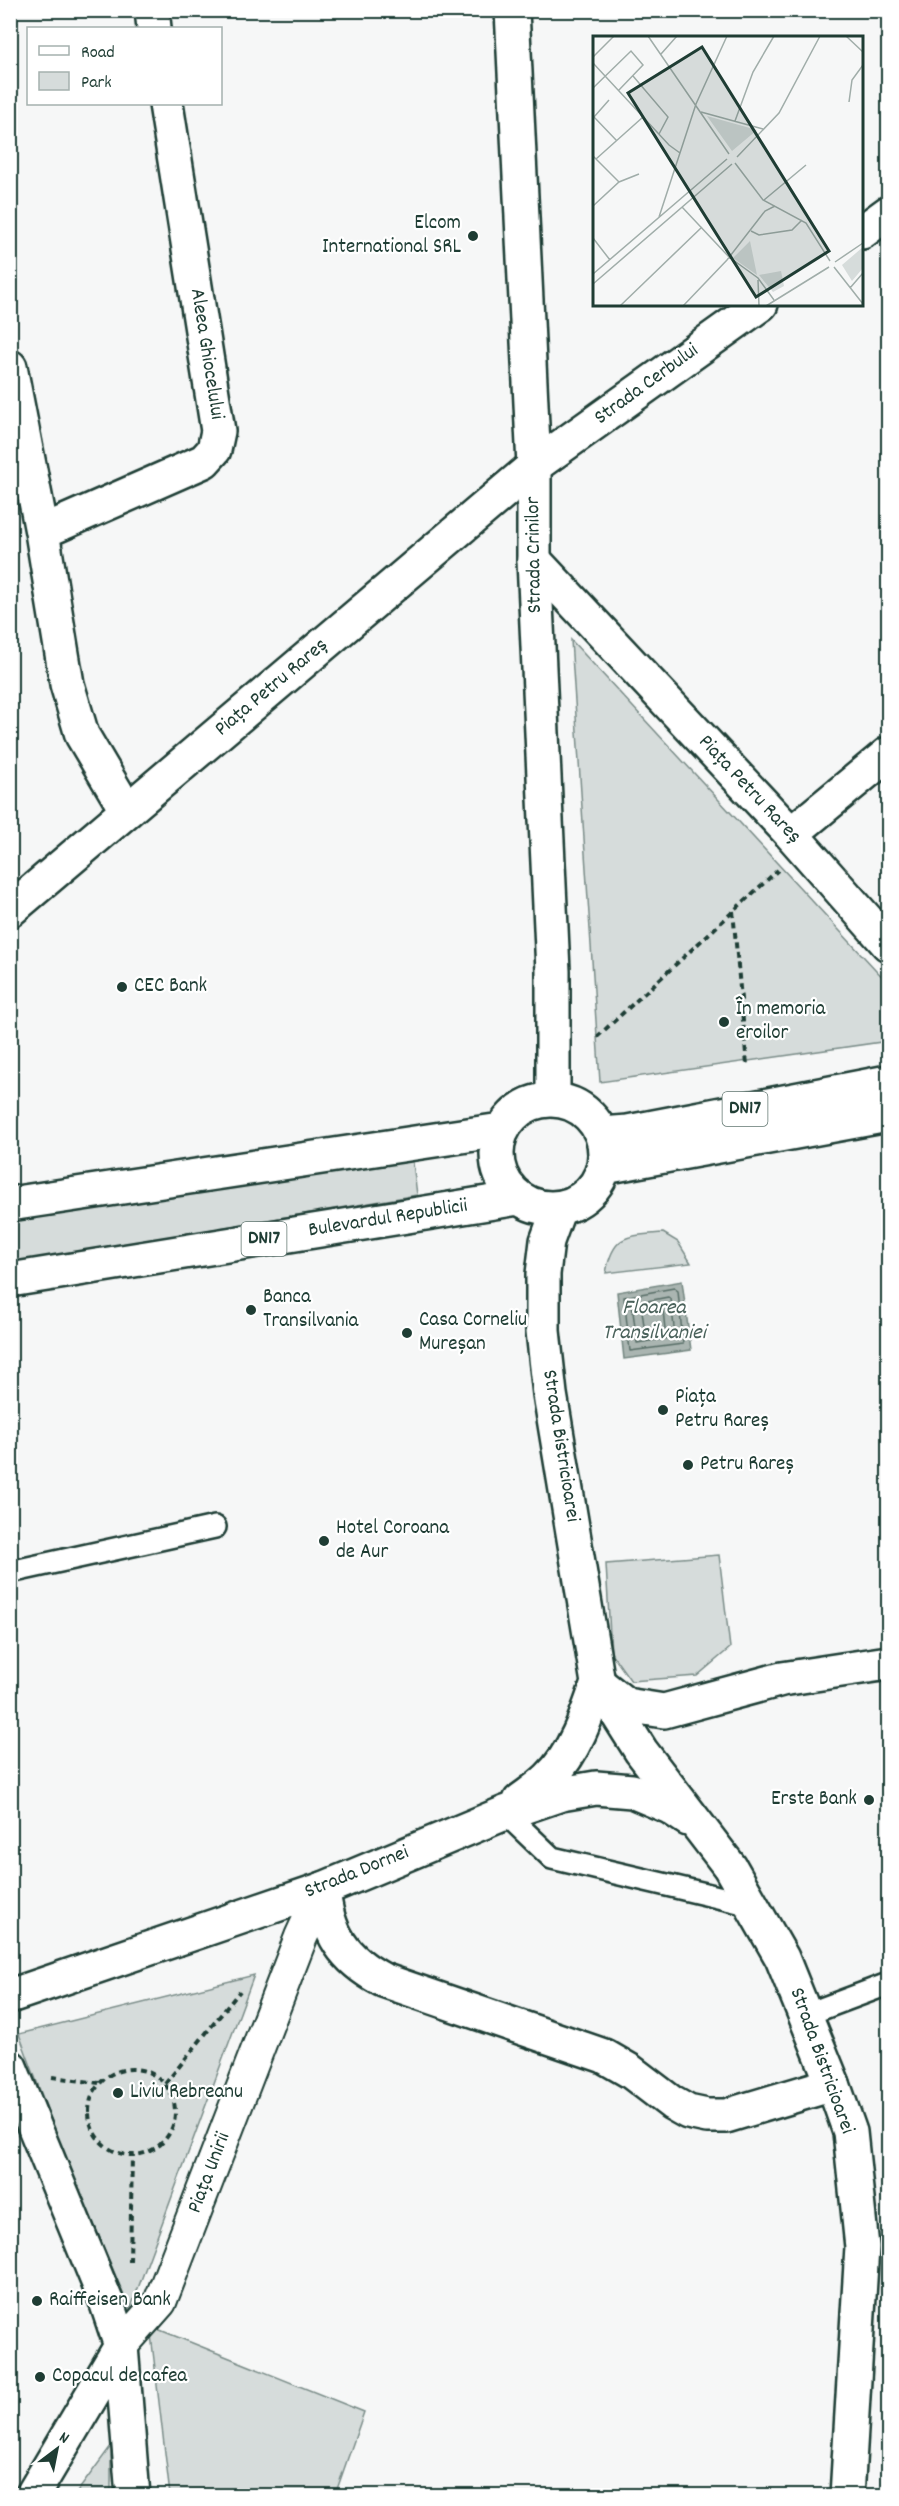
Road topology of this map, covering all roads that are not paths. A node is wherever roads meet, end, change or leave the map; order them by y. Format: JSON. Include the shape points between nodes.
{"nodes":[{"id":1,"x":152,"y":10,"type":"edge"},
{"id":2,"x":512,"y":10,"type":"edge"},
{"id":3,"x":154,"y":27,"type":"edge"},
{"id":4,"x":166,"y":105,"type":"edge"},
{"id":5,"x":888,"y":213,"type":"edge"},
{"id":6,"x":863,"y":231,"type":"edge"},
{"id":7,"x":757,"y":306,"type":"edge"},
{"id":8,"x":10,"y":367,"type":"edge"},
{"id":9,"x":534,"y":466,"type":"junction"},
{"id":10,"x":42,"y":532,"type":"junction"},
{"id":11,"x":534,"y":560,"type":"junction"},
{"id":12,"x":888,"y":754,"type":"edge"},
{"id":13,"x":127,"y":811,"type":"junction"},
{"id":14,"x":796,"y":840,"type":"junction"},
{"id":15,"x":10,"y":910,"type":"edge"},
{"id":16,"x":888,"y":944,"type":"edge"},
{"id":17,"x":888,"y":1082,"type":"edge"},
{"id":18,"x":553,"y":1099,"type":"junction"},
{"id":19,"x":888,"y":1115,"type":"edge"},
{"id":20,"x":501,"y":1130,"type":"junction"},
{"id":21,"x":602,"y":1134,"type":"junction"},
{"id":22,"x":604,"y":1167,"type":"junction"},
{"id":23,"x":518,"y":1198,"type":"junction"},
{"id":24,"x":10,"y":1204,"type":"edge"},
{"id":25,"x":559,"y":1208,"type":"junction"},
{"id":26,"x":10,"y":1280,"type":"edge"},
{"id":27,"x":215,"y":1527,"type":"dead end"},
{"id":28,"x":10,"y":1572,"type":"edge"},
{"id":29,"x":888,"y":1663,"type":"edge"},
{"id":30,"x":598,"y":1683,"type":"junction"},
{"id":31,"x":505,"y":1813,"type":"junction"},
{"id":32,"x":700,"y":1827,"type":"junction"},
{"id":33,"x":323,"y":1889,"type":"junction"},
{"id":34,"x":752,"y":1905,"type":"junction"},
{"id":35,"x":888,"y":1984,"type":"edge"},
{"id":36,"x":10,"y":1996,"type":"edge"},
{"id":37,"x":805,"y":2015,"type":"junction"},
{"id":38,"x":10,"y":2067,"type":"edge"},
{"id":39,"x":834,"y":2084,"type":"junction"},
{"id":40,"x":121,"y":2346,"type":"junction"},
{"id":41,"x":32,"y":2496,"type":"edge"},
{"id":42,"x":134,"y":2496,"type":"edge"},
{"id":43,"x":847,"y":2496,"type":"edge"}],
"edges":[{"from":1,"to":3,"type":"street"},
{"from":2,"to":9,"type":"street","name":"Strada Crinilor"},
{"from":4,"to":10,"type":"street","name":"Aleea Ghiocelului","via":[[218,431],[214,450],[204,461]]},
{"from":5,"to":6,"type":"street"},
{"from":7,"to":9,"type":"street","name":"Strada Cerbului"},
{"from":8,"to":10,"type":"street"},
{"from":9,"to":11,"type":"street","name":"Strada Crinilor"},
{"from":9,"to":13,"type":"street","name":"Piața Petru Rareș"},
{"from":10,"to":13,"type":"street","via":[[67,684],[82,735]]},
{"from":11,"to":14,"type":"street","name":"Piața Petru Rareș"},
{"from":11,"to":18,"type":"street","name":"Strada Crinilor","via":[[553,971]]},
{"from":12,"to":14,"type":"street"},
{"from":13,"to":15,"type":"street","name":"Piața Petru Rareș"},
{"from":14,"to":16,"type":"street","name":"Piața Petru Rareș"},
{"from":17,"to":21,"type":"street","number":"DN17"},
{"from":18,"to":20,"type":"street","via":[[523,1107]]},
{"from":18,"to":21,"type":"street","via":[[582,1110]]},
{"from":19,"to":22,"type":"street","number":"DN17"},
{"from":20,"to":23,"type":"street","via":[[496,1148],[497,1167]]},
{"from":20,"to":24,"type":"street"},
{"from":21,"to":22,"type":"street"},
{"from":22,"to":25,"type":"street","via":[[588,1195]]},
{"from":23,"to":25,"type":"street","via":[[544,1209]]},
{"from":23,"to":26,"type":"street","name":"Bulevardul Republicii","number":"DN17"},
{"from":25,"to":30,"type":"street","name":"Strada Bistricioarei","via":[[543,1274],[543,1331]]},
{"from":27,"to":28,"type":"lane"},
{"from":29,"to":30,"type":"street","via":[[782,1679],[664,1711],[626,1705]]},
{"from":30,"to":31,"type":"street","name":"Strada Bistricioarei","via":[[566,1755],[550,1777]]},
{"from":30,"to":32,"type":"street","name":"Strada Bistricioarei","via":[[641,1750]]},
{"from":31,"to":32,"type":"street","name":"Strada Dornei","via":[[561,1794],[596,1788],[632,1791],[669,1806]]},
{"from":31,"to":33,"type":"street","name":"Strada Dornei"},
{"from":31,"to":34,"type":"lane","via":[[552,1858]]},
{"from":32,"to":34,"type":"street","name":"Strada Bistricioarei"},
{"from":33,"to":36,"type":"street","name":"Strada Dornei"},
{"from":33,"to":39,"type":"street","via":[[332,1931],[343,1950],[368,1972],[604,2056],[688,2112],[726,2116]]},
{"from":33,"to":40,"type":"street","name":"Piața Unirii","via":[[160,2302]]},
{"from":34,"to":37,"type":"street","name":"Strada Bistricioarei","via":[[782,1958]]},
{"from":35,"to":37,"type":"lane"},
{"from":37,"to":39,"type":"street","name":"Strada Bistricioarei"},
{"from":38,"to":40,"type":"street"},
{"from":39,"to":43,"type":"street","name":"Strada Bistricioarei","via":[[850,2132],[862,2247]]},
{"from":40,"to":41,"type":"street","name":"Piața Unirii"},
{"from":40,"to":42,"type":"street"}]}
